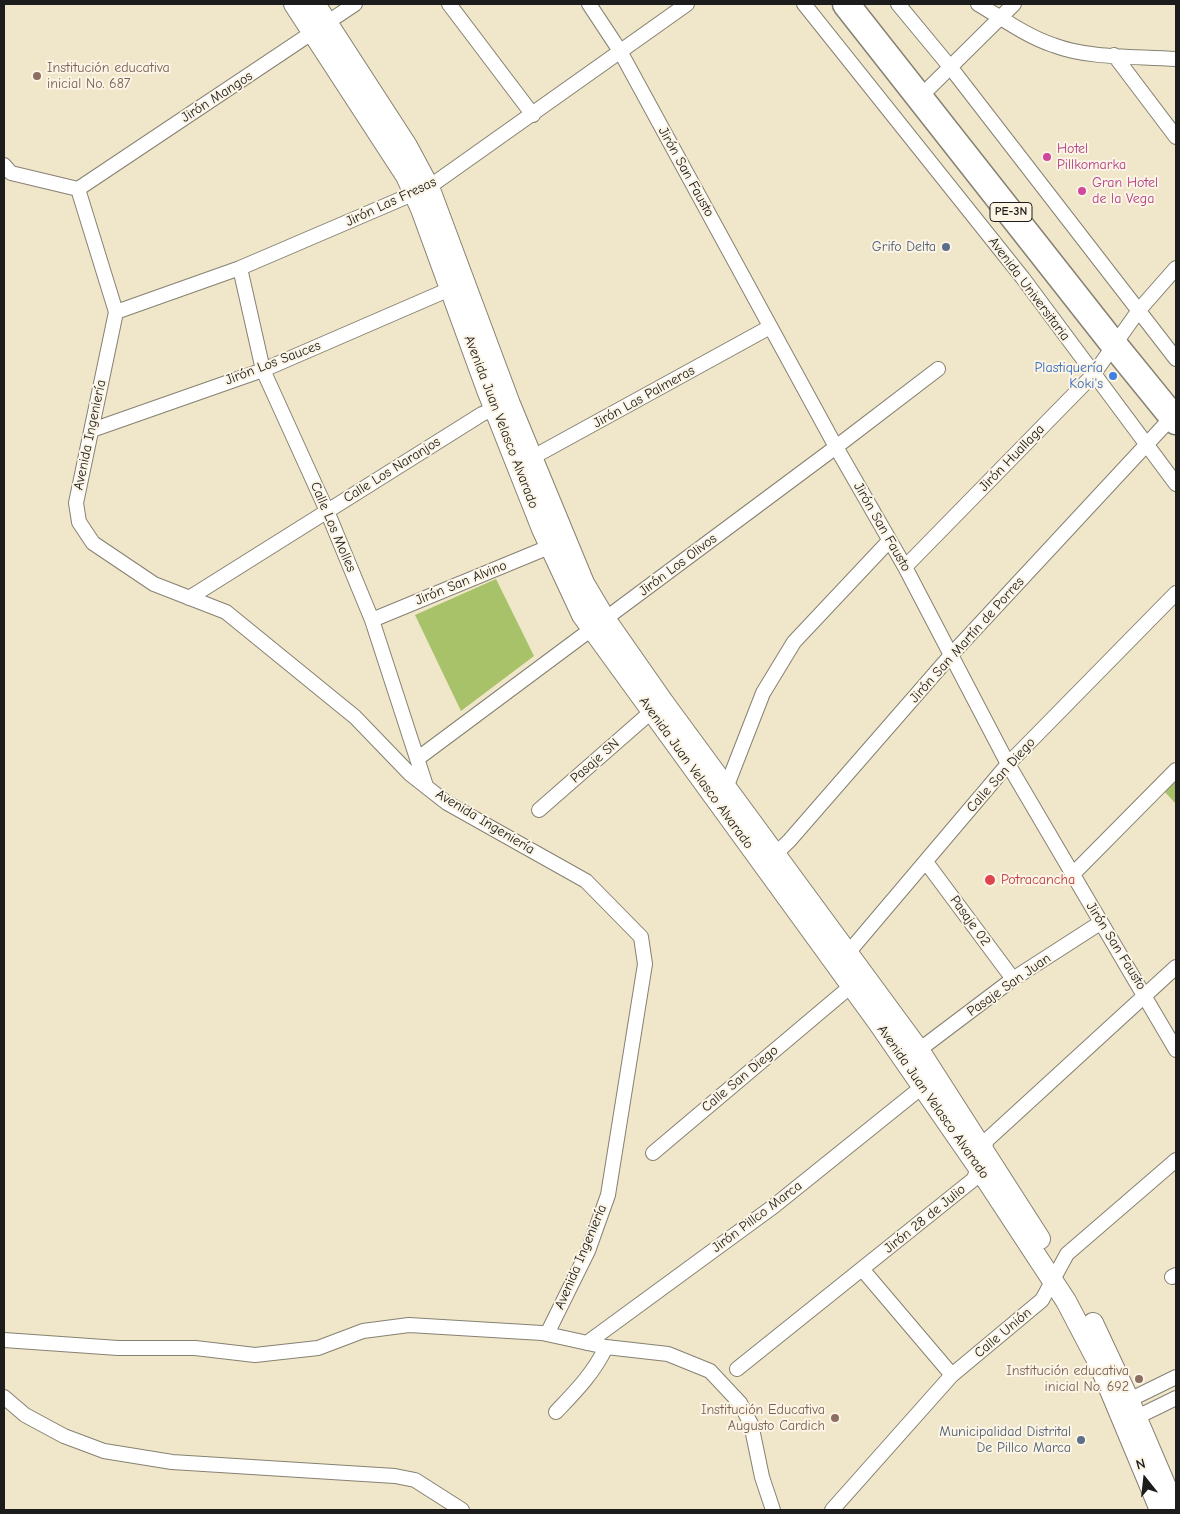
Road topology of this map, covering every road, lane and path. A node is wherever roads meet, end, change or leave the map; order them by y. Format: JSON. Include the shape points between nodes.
{"nodes":[{"id":1,"x":294,"y":4,"type":"edge"},
{"id":2,"x":315,"y":4,"type":"edge"},
{"id":3,"x":355,"y":4,"type":"edge"},
{"id":4,"x":449,"y":4,"type":"edge"},
{"id":5,"x":589,"y":4,"type":"edge"},
{"id":6,"x":687,"y":4,"type":"edge"},
{"id":7,"x":804,"y":4,"type":"edge"},
{"id":8,"x":846,"y":4,"type":"edge"},
{"id":9,"x":898,"y":4,"type":"edge"},
{"id":10,"x":978,"y":4,"type":"edge"},
{"id":11,"x":1014,"y":4,"type":"edge"},
{"id":12,"x":1001,"y":18,"type":"junction"},
{"id":13,"x":321,"y":28,"type":"junction"},
{"id":14,"x":620,"y":52,"type":"junction"},
{"id":15,"x":1114,"y":55,"type":"junction"},
{"id":16,"x":1176,"y":59,"type":"edge"},
{"id":17,"x":951,"y":68,"type":"junction"},
{"id":18,"x":920,"y":97,"type":"junction"},
{"id":19,"x":533,"y":115,"type":"junction"},
{"id":20,"x":1176,"y":137,"type":"edge"},
{"id":21,"x":6,"y":173,"type":"edge"},
{"id":22,"x":78,"y":189,"type":"junction"},
{"id":23,"x":422,"y":190,"type":"junction"},
{"id":24,"x":240,"y":268,"type":"junction"},
{"id":25,"x":1176,"y":268,"type":"edge"},
{"id":26,"x":450,"y":289,"type":"junction"},
{"id":27,"x":1139,"y":310,"type":"junction"},
{"id":28,"x":116,"y":312,"type":"junction"},
{"id":29,"x":770,"y":327,"type":"junction"},
{"id":30,"x":1115,"y":346,"type":"junction"},
{"id":31,"x":1176,"y":359,"type":"edge"},
{"id":32,"x":938,"y":369,"type":"dead end"},
{"id":33,"x":263,"y":370,"type":"junction"},
{"id":34,"x":1093,"y":375,"type":"junction"},
{"id":35,"x":495,"y":409,"type":"junction"},
{"id":36,"x":1175,"y":418,"type":"edge"},
{"id":37,"x":92,"y":430,"type":"junction"},
{"id":38,"x":1146,"y":445,"type":"junction"},
{"id":39,"x":836,"y":447,"type":"junction"},
{"id":40,"x":525,"y":462,"type":"junction"},
{"id":41,"x":1176,"y":484,"type":"edge"},
{"id":42,"x":326,"y":511,"type":"junction"},
{"id":43,"x":889,"y":541,"type":"junction"},
{"id":44,"x":549,"y":547,"type":"junction"},
{"id":45,"x":905,"y":568,"type":"junction"},
{"id":46,"x":1176,"y":593,"type":"edge"},
{"id":47,"x":190,"y":598,"type":"junction"},
{"id":48,"x":372,"y":620,"type":"junction"},
{"id":49,"x":599,"y":625,"type":"junction"},
{"id":50,"x":951,"y":655,"type":"junction"},
{"id":51,"x":652,"y":712,"type":"junction"},
{"id":52,"x":417,"y":758,"type":"junction"},
{"id":53,"x":1008,"y":764,"type":"junction"},
{"id":54,"x":1176,"y":770,"type":"edge"},
{"id":55,"x":426,"y":786,"type":"junction"},
{"id":56,"x":726,"y":788,"type":"junction"},
{"id":57,"x":539,"y":810,"type":"dead end"},
{"id":58,"x":769,"y":860,"type":"junction"},
{"id":59,"x":926,"y":862,"type":"junction"},
{"id":60,"x":1072,"y":875,"type":"junction"},
{"id":61,"x":1100,"y":923,"type":"junction"},
{"id":62,"x":842,"y":960,"type":"junction"},
{"id":63,"x":1176,"y":967,"type":"edge"},
{"id":64,"x":1013,"y":979,"type":"junction"},
{"id":65,"x":851,"y":986,"type":"junction"},
{"id":66,"x":1146,"y":994,"type":"junction"},
{"id":67,"x":919,"y":1050,"type":"junction"},
{"id":68,"x":1176,"y":1050,"type":"edge"},
{"id":69,"x":922,"y":1087,"type":"junction"},
{"id":70,"x":652,"y":1153,"type":"dead end"},
{"id":71,"x":981,"y":1158,"type":"junction"},
{"id":72,"x":1176,"y":1160,"type":"edge"},
{"id":73,"x":862,"y":1269,"type":"junction"},
{"id":74,"x":1056,"y":1276,"type":"junction"},
{"id":75,"x":547,"y":1334,"type":"junction"},
{"id":76,"x":4,"y":1340,"type":"edge"},
{"id":77,"x":587,"y":1343,"type":"junction"},
{"id":78,"x":606,"y":1347,"type":"junction"},
{"id":79,"x":738,"y":1369,"type":"dead end"},
{"id":80,"x":952,"y":1375,"type":"junction"},
{"id":81,"x":1176,"y":1377,"type":"edge"},
{"id":82,"x":4,"y":1397,"type":"edge"},
{"id":83,"x":1176,"y":1398,"type":"edge"},
{"id":84,"x":556,"y":1412,"type":"dead end"},
{"id":85,"x":1127,"y":1412,"type":"junction"},
{"id":86,"x":462,"y":1510,"type":"edge"},
{"id":87,"x":773,"y":1510,"type":"edge"},
{"id":88,"x":832,"y":1510,"type":"edge"},
{"id":89,"x":1160,"y":1510,"type":"edge"},
{"id":90,"x":1176,"y":1510,"type":"edge"}],
"edges":[{"from":1,"to":13,"type":"street","name":"Avenida Juan Velasco Alvarado"},
{"from":2,"to":13,"type":"street","name":"Avenida Juan Velasco Alvarado"},
{"from":3,"to":13,"type":"street","name":"Jirón Mangos"},
{"from":4,"to":19,"type":"street"},
{"from":5,"to":14,"type":"street","name":"Jirón San Fausto"},
{"from":6,"to":14,"type":"street","name":"Jirón Las Fresas"},
{"from":7,"to":34,"type":"street","name":"Avenida Universitaria","via":[[1022,277]]},
{"from":8,"to":18,"type":"highway","number":"PE-3N"},
{"from":9,"to":17,"type":"street"},
{"from":10,"to":12,"type":"street"},
{"from":11,"to":12,"type":"street"},
{"from":12,"to":15,"type":"street","via":[[1054,46]]},
{"from":12,"to":17,"type":"street"},
{"from":13,"to":22,"type":"street","name":"Jirón Mangos"},
{"from":13,"to":23,"type":"street","name":"Avenida Juan Velasco Alvarado","via":[[407,146]]},
{"from":14,"to":19,"type":"street","name":"Jirón Las Fresas"},
{"from":14,"to":29,"type":"street","name":"Jirón San Fausto"},
{"from":15,"to":16,"type":"street"},
{"from":15,"to":20,"type":"street"},
{"from":17,"to":18,"type":"street"},
{"from":17,"to":27,"type":"street"},
{"from":18,"to":30,"type":"highway","number":"PE-3N"},
{"from":19,"to":23,"type":"street","name":"Jirón Las Fresas"},
{"from":21,"to":22,"type":"street"},
{"from":22,"to":28,"type":"street","name":"Avenida Ingeniería"},
{"from":23,"to":24,"type":"street","name":"Jirón Las Fresas"},
{"from":23,"to":26,"type":"street","name":"Avenida Juan Velasco Alvarado"},
{"from":23,"to":40,"type":"street","name":"Avenida Juan Velasco Alvarado","via":[[510,404]]},
{"from":24,"to":28,"type":"street","name":"Jirón Las Fresas"},
{"from":24,"to":33,"type":"street","name":"Calle Los Molles"},
{"from":25,"to":27,"type":"street","name":"Jirón Huallaga"},
{"from":26,"to":33,"type":"street","name":"Jirón Los Sauces"},
{"from":26,"to":35,"type":"street","name":"Avenida Juan Velasco Alvarado"},
{"from":27,"to":30,"type":"street","name":"Jirón Huallaga"},
{"from":27,"to":31,"type":"street"},
{"from":28,"to":37,"type":"street","name":"Avenida Ingeniería"},
{"from":29,"to":39,"type":"street","name":"Jirón San Fausto"},
{"from":29,"to":40,"type":"street","name":"Jirón Las Palmeras"},
{"from":30,"to":34,"type":"street","name":"Jirón Huallaga"},
{"from":30,"to":36,"type":"highway","number":"PE-3N"},
{"from":32,"to":39,"type":"street","name":"Jirón Los Olivos"},
{"from":33,"to":37,"type":"street","name":"Jirón Los Sauces"},
{"from":33,"to":42,"type":"street","name":"Calle Los Molles"},
{"from":34,"to":38,"type":"street","name":"Avenida Universitaria"},
{"from":34,"to":45,"type":"street","name":"Jirón Huallaga"},
{"from":35,"to":40,"type":"street","name":"Avenida Juan Velasco Alvarado"},
{"from":35,"to":42,"type":"street","name":"Calle Los Naranjos"},
{"from":36,"to":38,"type":"street","name":"Jirón San Martín de Porres"},
{"from":37,"to":47,"type":"street","name":"Avenida Ingeniería","via":[[77,496],[79,522],[94,543],[154,584]]},
{"from":38,"to":41,"type":"street","name":"Avenida Universitaria"},
{"from":38,"to":50,"type":"street","name":"Jirón San Martín de Porres"},
{"from":39,"to":43,"type":"street","name":"Jirón San Fausto"},
{"from":39,"to":49,"type":"street","name":"Jirón Los Olivos"},
{"from":40,"to":44,"type":"street","name":"Avenida Juan Velasco Alvarado"},
{"from":40,"to":49,"type":"street","name":"Avenida Juan Velasco Alvarado","via":[[584,583]]},
{"from":42,"to":47,"type":"street","name":"Calle Los Naranjos"},
{"from":42,"to":48,"type":"street","name":"Calle Los Molles"},
{"from":43,"to":45,"type":"street","name":"Jirón San Fausto"},
{"from":43,"to":56,"type":"street","via":[[794,642],[763,693]]},
{"from":44,"to":48,"type":"street","name":"Jirón San Alvino"},
{"from":44,"to":49,"type":"street","name":"Avenida Juan Velasco Alvarado","via":[[571,596]]},
{"from":45,"to":50,"type":"street","name":"Jirón San Fausto"},
{"from":46,"to":53,"type":"street","name":"Calle San Diego"},
{"from":47,"to":55,"type":"street","name":"Avenida Ingeniería","via":[[226,612],[355,717],[410,774]]},
{"from":48,"to":52,"type":"street","name":"Calle Los Molles"},
{"from":49,"to":51,"type":"street","name":"Avenida Juan Velasco Alvarado"},
{"from":49,"to":52,"type":"street","name":"Jirón Los Olivos"},
{"from":49,"to":56,"type":"street","name":"Avenida Juan Velasco Alvarado"},
{"from":50,"to":53,"type":"street","name":"Jirón San Fausto"},
{"from":50,"to":58,"type":"street","name":"Jirón San Martín de Porres"},
{"from":51,"to":57,"type":"street","name":"Pasaje SN"},
{"from":51,"to":58,"type":"street","name":"Avenida Juan Velasco Alvarado"},
{"from":52,"to":55,"type":"street","name":"Calle Los Molles"},
{"from":53,"to":59,"type":"street","name":"Calle San Diego"},
{"from":53,"to":60,"type":"street","name":"Jirón San Fausto"},
{"from":54,"to":60,"type":"street"},
{"from":55,"to":75,"type":"street","name":"Avenida Ingeniería","via":[[447,803],[586,881],[641,937],[646,964],[608,1195],[588,1251]]},
{"from":56,"to":58,"type":"street","name":"Avenida Juan Velasco Alvarado"},
{"from":58,"to":62,"type":"street","name":"Avenida Juan Velasco Alvarado"},
{"from":59,"to":62,"type":"street","name":"Calle San Diego"},
{"from":59,"to":64,"type":"street","name":"Pasaje 02"},
{"from":60,"to":61,"type":"street","name":"Jirón San Fausto"},
{"from":61,"to":64,"type":"street","name":"Pasaje San Juan"},
{"from":61,"to":66,"type":"street","name":"Jirón San Fausto"},
{"from":62,"to":65,"type":"street","name":"Avenida Juan Velasco Alvarado"},
{"from":62,"to":67,"type":"street","name":"Avenida Juan Velasco Alvarado"},
{"from":63,"to":66,"type":"street","name":"Jirón 28 de Julio"},
{"from":64,"to":67,"type":"street","name":"Pasaje San Juan"},
{"from":65,"to":69,"type":"street","name":"Avenida Juan Velasco Alvarado"},
{"from":65,"to":70,"type":"street","name":"Calle San Diego"},
{"from":66,"to":68,"type":"street","name":"Jirón San Fausto"},
{"from":66,"to":71,"type":"street","name":"Jirón 28 de Julio","via":[[987,1140]]},
{"from":67,"to":71,"type":"street","name":"Avenida Juan Velasco Alvarado"},
{"from":69,"to":71,"type":"street","name":"Avenida Juan Velasco Alvarado"},
{"from":69,"to":77,"type":"street","name":"Jirón Pillco Marca","via":[[774,1206]]},
{"from":71,"to":73,"type":"street","name":"Jirón 28 de Julio","via":[[974,1179]]},
{"from":71,"to":74,"type":"street","name":"Avenida Juan Velasco Alvarado"},
{"from":72,"to":74,"type":"street","name":"Calle Unión","via":[[1067,1254]]},
{"from":73,"to":79,"type":"street","name":"Jirón 28 de Julio"},
{"from":73,"to":80,"type":"street"},
{"from":74,"to":80,"type":"street","name":"Calle Unión","via":[[1042,1300]]},
{"from":74,"to":85,"type":"street","name":"Avenida Juan Velasco Alvarado","via":[[1082,1303],[1108,1352]]},
{"from":75,"to":76,"type":"street","via":[[409,1325],[363,1332],[318,1348],[254,1355],[195,1348],[118,1348]]},
{"from":75,"to":77,"type":"street"},
{"from":77,"to":78,"type":"street"},
{"from":78,"to":84,"type":"street","via":[[599,1363]]},
{"from":78,"to":87,"type":"street","via":[[668,1354],[710,1371],[740,1404],[751,1424]]},
{"from":80,"to":88,"type":"street","name":"Calle Unión"},
{"from":81,"to":85,"type":"street"},
{"from":82,"to":86,"type":"street","via":[[25,1415],[64,1436],[104,1451],[172,1462],[395,1476],[415,1480]]},
{"from":83,"to":85,"type":"street"},
{"from":85,"to":89,"type":"street","name":"Avenida Juan Velasco Alvarado"},
{"from":85,"to":90,"type":"street","name":"Avenida Juan Velasco Alvarado"}]}
